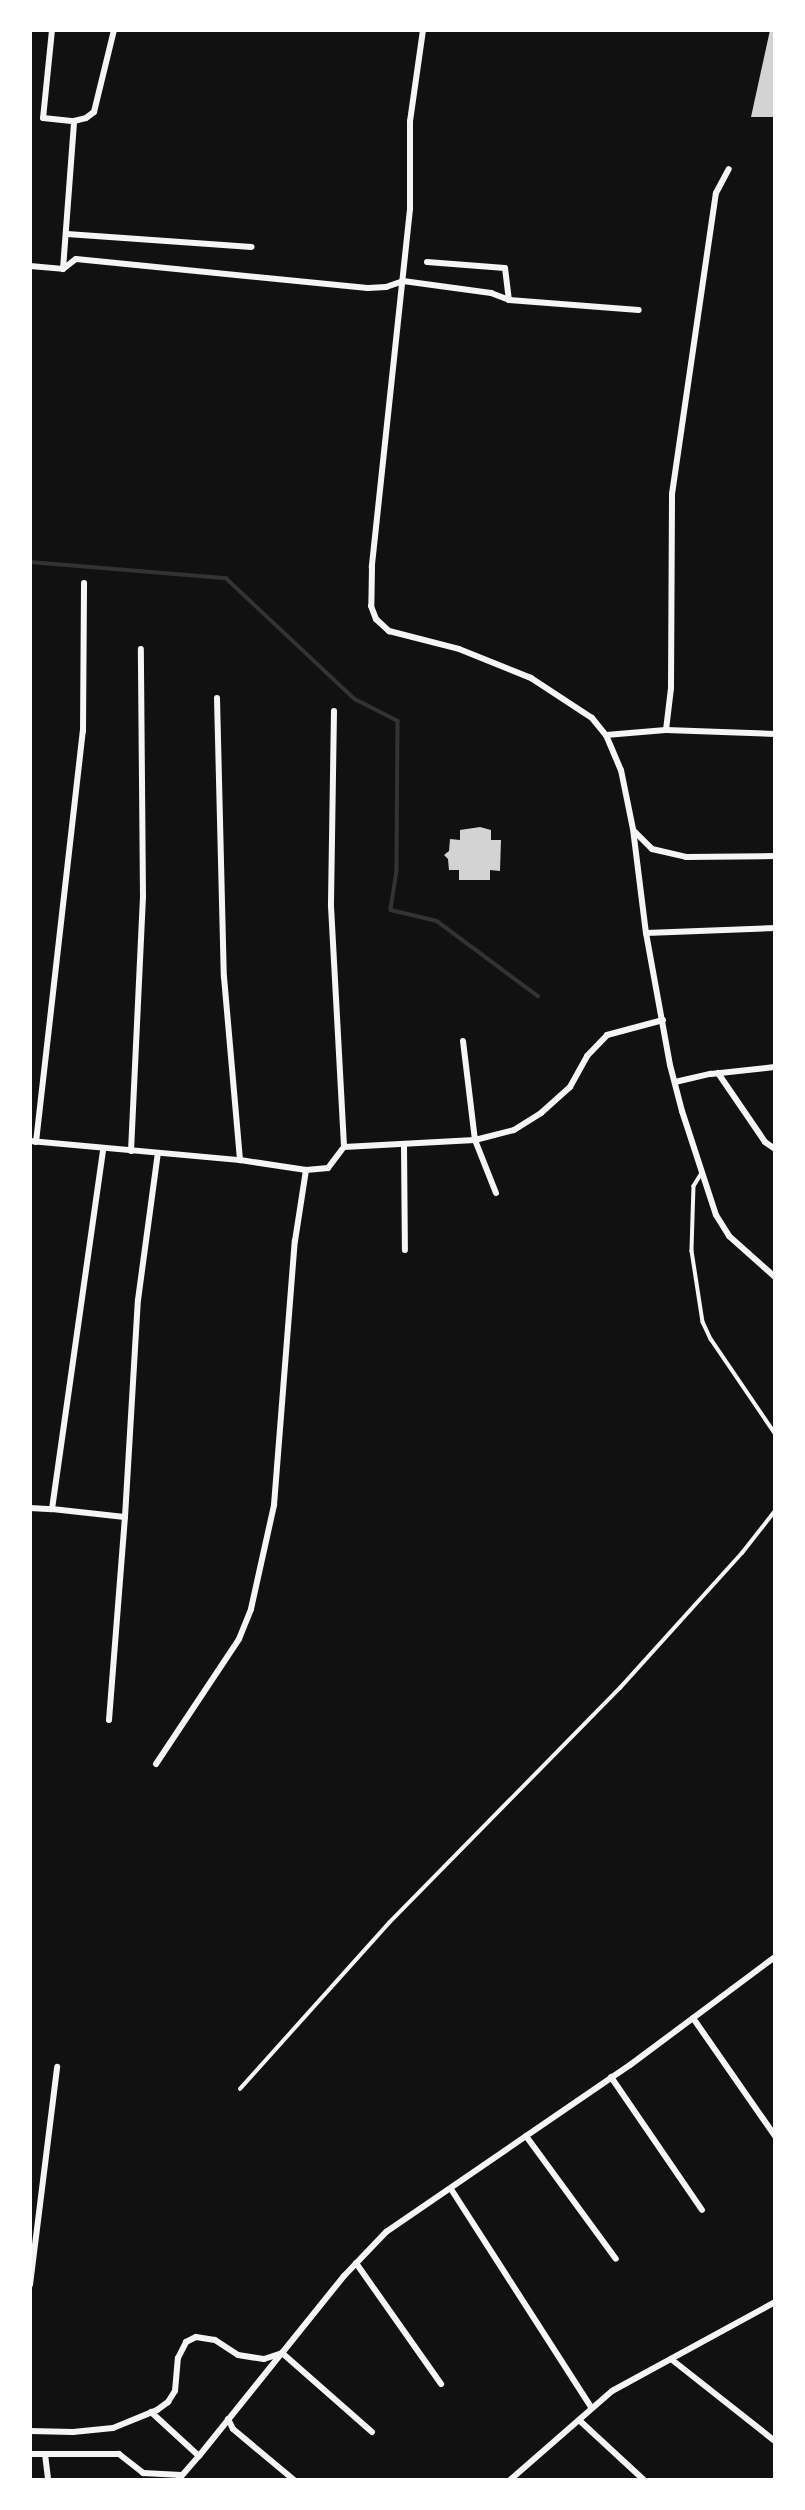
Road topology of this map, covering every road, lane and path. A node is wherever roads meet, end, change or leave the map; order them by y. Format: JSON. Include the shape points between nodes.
{"nodes":[{"id":1,"x":52,"y":30,"type":"edge"},
{"id":2,"x":114,"y":30,"type":"edge"},
{"id":3,"x":423,"y":30,"type":"edge"},
{"id":4,"x":74,"y":121,"type":"junction"},
{"id":5,"x":729,"y":169,"type":"dead end"},
{"id":6,"x":67,"y":234,"type":"junction"},
{"id":7,"x":251,"y":247,"type":"dead end"},
{"id":8,"x":427,"y":262,"type":"dead end"},
{"id":9,"x":30,"y":266,"type":"edge"},
{"id":10,"x":63,"y":269,"type":"junction"},
{"id":11,"x":404,"y":281,"type":"junction"},
{"id":12,"x":509,"y":300,"type":"junction"},
{"id":13,"x":639,"y":310,"type":"dead end"},
{"id":14,"x":84,"y":583,"type":"dead end"},
{"id":15,"x":141,"y":649,"type":"dead end"},
{"id":16,"x":217,"y":698,"type":"dead end"},
{"id":17,"x":334,"y":711,"type":"dead end"},
{"id":18,"x":666,"y":730,"type":"junction"},
{"id":19,"x":606,"y":734,"type":"junction"},
{"id":20,"x":775,"y":734,"type":"edge"},
{"id":21,"x":633,"y":829,"type":"junction"},
{"id":22,"x":775,"y":856,"type":"edge"},
{"id":23,"x":775,"y":928,"type":"edge"},
{"id":24,"x":646,"y":933,"type":"junction"},
{"id":25,"x":663,"y":1020,"type":"junction"},
{"id":26,"x":463,"y":1041,"type":"dead end"},
{"id":27,"x":775,"y":1067,"type":"edge"},
{"id":28,"x":718,"y":1073,"type":"junction"},
{"id":29,"x":675,"y":1082,"type":"junction"},
{"id":30,"x":475,"y":1140,"type":"junction"},
{"id":31,"x":33,"y":1141,"type":"edge"},
{"id":32,"x":404,"y":1145,"type":"junction"},
{"id":33,"x":344,"y":1147,"type":"junction"},
{"id":34,"x":775,"y":1149,"type":"edge"},
{"id":35,"x":103,"y":1150,"type":"junction"},
{"id":36,"x":131,"y":1151,"type":"junction"},
{"id":37,"x":158,"y":1153,"type":"junction"},
{"id":38,"x":240,"y":1160,"type":"junction"},
{"id":39,"x":306,"y":1170,"type":"junction"},
{"id":40,"x":702,"y":1174,"type":"junction"},
{"id":41,"x":496,"y":1193,"type":"dead end"},
{"id":42,"x":405,"y":1250,"type":"dead end"},
{"id":43,"x":775,"y":1277,"type":"edge"},
{"id":44,"x":775,"y":1433,"type":"edge"},
{"id":45,"x":30,"y":1509,"type":"edge"},
{"id":46,"x":52,"y":1509,"type":"junction"},
{"id":47,"x":775,"y":1511,"type":"edge"},
{"id":48,"x":125,"y":1517,"type":"junction"},
{"id":49,"x":109,"y":1720,"type":"dead end"},
{"id":50,"x":156,"y":1764,"type":"dead end"},
{"id":51,"x":775,"y":1958,"type":"edge"},
{"id":52,"x":693,"y":2018,"type":"junction"},
{"id":53,"x":57,"y":2067,"type":"dead end"},
{"id":54,"x":611,"y":2077,"type":"junction"},
{"id":55,"x":240,"y":2089,"type":"dead end"},
{"id":56,"x":526,"y":2136,"type":"junction"},
{"id":57,"x":775,"y":2136,"type":"edge"},
{"id":58,"x":450,"y":2189,"type":"junction"},
{"id":59,"x":702,"y":2210,"type":"dead end"},
{"id":60,"x":616,"y":2259,"type":"dead end"},
{"id":61,"x":356,"y":2263,"type":"junction"},
{"id":62,"x":30,"y":2285,"type":"edge"},
{"id":63,"x":775,"y":2302,"type":"edge"},
{"id":64,"x":282,"y":2353,"type":"junction"},
{"id":65,"x":671,"y":2359,"type":"junction"},
{"id":66,"x":441,"y":2384,"type":"dead end"},
{"id":67,"x":592,"y":2407,"type":"junction"},
{"id":68,"x":151,"y":2412,"type":"junction"},
{"id":69,"x":228,"y":2419,"type":"junction"},
{"id":70,"x":579,"y":2420,"type":"junction"},
{"id":71,"x":30,"y":2431,"type":"edge"},
{"id":72,"x":372,"y":2432,"type":"dead end"},
{"id":73,"x":775,"y":2441,"type":"edge"},
{"id":74,"x":30,"y":2454,"type":"edge"},
{"id":75,"x":45,"y":2454,"type":"junction"},
{"id":76,"x":199,"y":2456,"type":"junction"},
{"id":77,"x":143,"y":2477,"type":"edge"},
{"id":78,"x":179,"y":2478,"type":"edge"},
{"id":79,"x":48,"y":2480,"type":"edge"},
{"id":80,"x":294,"y":2480,"type":"edge"},
{"id":81,"x":510,"y":2480,"type":"edge"},
{"id":82,"x":644,"y":2480,"type":"edge"}],
"edges":[{"from":1,"to":4,"type":"street","via":[[43,118]]},
{"from":2,"to":4,"type":"street","via":[[94,112]]},
{"from":3,"to":11,"type":"street","via":[[410,121]]},
{"from":4,"to":6,"type":"street"},
{"from":5,"to":18,"type":"street","via":[[716,193],[672,494],[671,688]]},
{"from":6,"to":7,"type":"street"},
{"from":6,"to":10,"type":"street"},
{"from":8,"to":12,"type":"street","via":[[505,268]]},
{"from":9,"to":10,"type":"street"},
{"from":10,"to":11,"type":"street","via":[[76,259],[368,288]]},
{"from":11,"to":12,"type":"street","via":[[491,293]]},
{"from":11,"to":19,"type":"street","via":[[372,580],[371,606],[376,619],[389,631],[459,649],[531,678],[592,718]]},
{"from":12,"to":13,"type":"street"},
{"from":14,"to":31,"type":"street","via":[[83,731]]},
{"from":15,"to":36,"type":"street","via":[[143,897]]},
{"from":16,"to":38,"type":"street","via":[[224,977]]},
{"from":17,"to":33,"type":"street","via":[[331,906]]},
{"from":18,"to":19,"type":"street"},
{"from":18,"to":20,"type":"street"},
{"from":19,"to":21,"type":"street","via":[[621,770]]},
{"from":21,"to":22,"type":"street","via":[[652,849],[686,857]]},
{"from":21,"to":24,"type":"street"},
{"from":23,"to":24,"type":"street"},
{"from":24,"to":25,"type":"street"},
{"from":25,"to":29,"type":"street"},
{"from":25,"to":30,"type":"street","via":[[607,1035],[587,1056],[570,1087],[541,1113],[514,1130]]},
{"from":26,"to":30,"type":"street"},
{"from":27,"to":28,"type":"street"},
{"from":28,"to":29,"type":"street"},
{"from":28,"to":34,"type":"street","via":[[765,1142]]},
{"from":29,"to":40,"type":"street"},
{"from":30,"to":32,"type":"street"},
{"from":30,"to":41,"type":"street"},
{"from":31,"to":35,"type":"street"},
{"from":32,"to":33,"type":"street"},
{"from":32,"to":42,"type":"street"},
{"from":33,"to":39,"type":"street","via":[[328,1168]]},
{"from":35,"to":36,"type":"street"},
{"from":35,"to":46,"type":"street"},
{"from":36,"to":37,"type":"street"},
{"from":37,"to":38,"type":"street"},
{"from":37,"to":48,"type":"street","via":[[138,1300]]},
{"from":38,"to":39,"type":"street"},
{"from":39,"to":50,"type":"street","via":[[295,1241],[274,1505],[251,1609],[239,1639]]},
{"from":40,"to":43,"type":"street","via":[[716,1215],[729,1236]]},
{"from":40,"to":44,"type":"lane","via":[[694,1186],[692,1251],[703,1322]]},
{"from":45,"to":46,"type":"street"},
{"from":46,"to":48,"type":"street"},
{"from":47,"to":55,"type":"lane","via":[[620,1688],[389,1923]]},
{"from":48,"to":49,"type":"street"},
{"from":51,"to":52,"type":"street"},
{"from":52,"to":54,"type":"street"},
{"from":52,"to":57,"type":"street"},
{"from":53,"to":62,"type":"street"},
{"from":54,"to":56,"type":"street"},
{"from":54,"to":59,"type":"street"},
{"from":56,"to":58,"type":"street"},
{"from":56,"to":60,"type":"street"},
{"from":58,"to":61,"type":"street","via":[[386,2232]]},
{"from":58,"to":67,"type":"street"},
{"from":61,"to":64,"type":"street"},
{"from":61,"to":66,"type":"street"},
{"from":63,"to":65,"type":"street"},
{"from":64,"to":68,"type":"street","via":[[264,2359],[238,2355],[215,2340],[195,2337],[178,2358],[175,2390],[168,2402]]},
{"from":64,"to":69,"type":"street"},
{"from":64,"to":72,"type":"street"},
{"from":65,"to":67,"type":"street"},
{"from":65,"to":73,"type":"street"},
{"from":67,"to":70,"type":"street"},
{"from":68,"to":71,"type":"street","via":[[113,2428]]},
{"from":68,"to":76,"type":"street"},
{"from":69,"to":76,"type":"street"},
{"from":69,"to":80,"type":"street","via":[[233,2429]]},
{"from":70,"to":81,"type":"street"},
{"from":70,"to":82,"type":"street"},
{"from":74,"to":75,"type":"street"},
{"from":75,"to":77,"type":"street","via":[[119,2454]]},
{"from":75,"to":79,"type":"street"},
{"from":76,"to":78,"type":"street"},
{"from":77,"to":78,"type":"street"}]}
